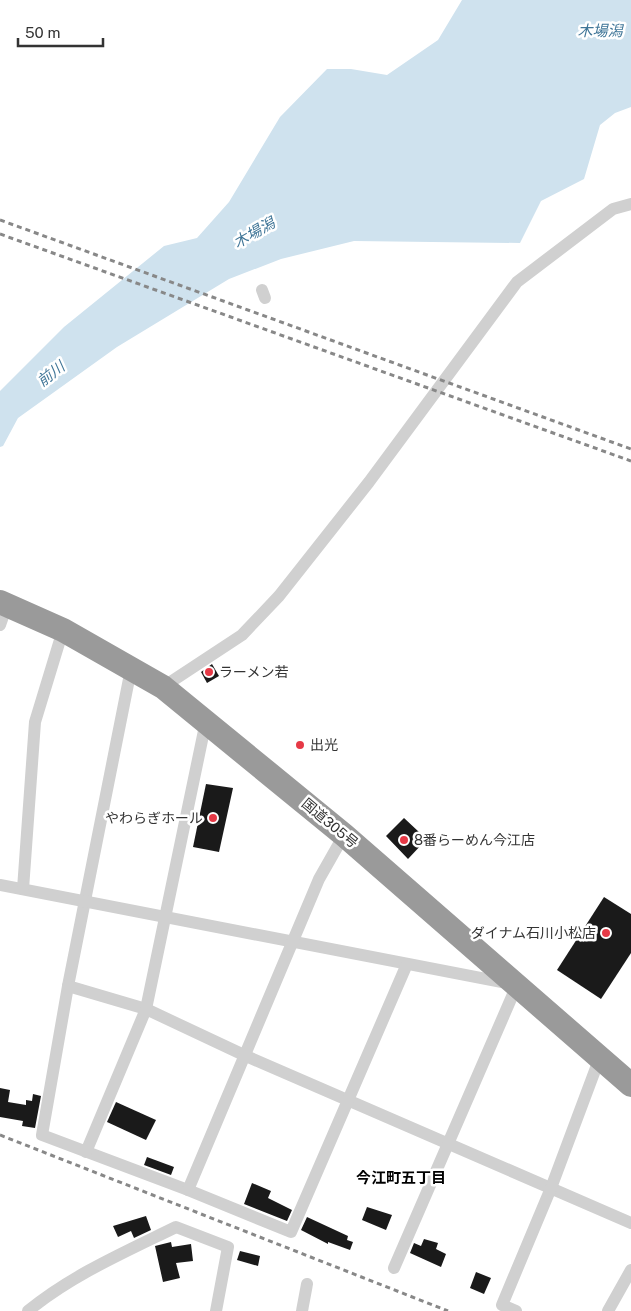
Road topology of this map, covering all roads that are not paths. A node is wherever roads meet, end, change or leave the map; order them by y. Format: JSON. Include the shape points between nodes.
{"nodes":[{"id":1,"x":631,"y":204,"type":"edge"},
{"id":2,"x":2,"y":611,"type":"edge"},
{"id":3,"x":63,"y":630,"type":"junction"},
{"id":4,"x":131,"y":669,"type":"junction"},
{"id":5,"x":164,"y":687,"type":"junction"},
{"id":6,"x":206,"y":721,"type":"junction"},
{"id":7,"x":344,"y":835,"type":"junction"},
{"id":8,"x":0,"y":885,"type":"edge"},
{"id":9,"x":23,"y":889,"type":"junction"},
{"id":10,"x":84,"y":902,"type":"junction"},
{"id":11,"x":166,"y":918,"type":"junction"},
{"id":12,"x":294,"y":942,"type":"junction"},
{"id":13,"x":407,"y":964,"type":"junction"},
{"id":14,"x":516,"y":985,"type":"junction"},
{"id":15,"x":68,"y":986,"type":"junction"},
{"id":16,"x":146,"y":1009,"type":"junction"},
{"id":17,"x":246,"y":1056,"type":"junction"},
{"id":18,"x":600,"y":1057,"type":"junction"},
{"id":19,"x":631,"y":1085,"type":"edge"},
{"id":20,"x":347,"y":1099,"type":"junction"},
{"id":21,"x":449,"y":1144,"type":"junction"},
{"id":22,"x":86,"y":1152,"type":"junction"},
{"id":23,"x":551,"y":1188,"type":"junction"},
{"id":24,"x":188,"y":1190,"type":"junction"},
{"id":25,"x":631,"y":1223,"type":"edge"},
{"id":26,"x":394,"y":1268,"type":"dead end"},
{"id":27,"x":631,"y":1270,"type":"edge"},
{"id":28,"x":307,"y":1284,"type":"dead end"},
{"id":29,"x":28,"y":1311,"type":"edge"},
{"id":30,"x":216,"y":1311,"type":"edge"},
{"id":31,"x":302,"y":1311,"type":"edge"},
{"id":32,"x":516,"y":1311,"type":"edge"},
{"id":33,"x":608,"y":1311,"type":"edge"}],
"edges":[{"from":1,"to":5,"type":"street","via":[[613,209],[518,282],[369,482],[279,596],[242,635]]},
{"from":2,"to":3,"type":"highway","name":"国道305号"},
{"from":3,"to":4,"type":"highway","name":"国道305号"},
{"from":3,"to":9,"type":"street","via":[[35,722]]},
{"from":4,"to":5,"type":"highway","name":"国道305号"},
{"from":4,"to":10,"type":"street"},
{"from":5,"to":6,"type":"highway","name":"国道305号"},
{"from":6,"to":7,"type":"highway","name":"国道305号"},
{"from":6,"to":11,"type":"street"},
{"from":7,"to":12,"type":"street","via":[[319,879]]},
{"from":7,"to":14,"type":"highway","name":"国道305号"},
{"from":8,"to":9,"type":"street"},
{"from":9,"to":10,"type":"street"},
{"from":10,"to":11,"type":"street"},
{"from":10,"to":15,"type":"street"},
{"from":11,"to":12,"type":"street"},
{"from":11,"to":16,"type":"street"},
{"from":12,"to":13,"type":"street"},
{"from":12,"to":17,"type":"street"},
{"from":13,"to":14,"type":"street"},
{"from":13,"to":20,"type":"street"},
{"from":14,"to":18,"type":"highway","name":"国道305号"},
{"from":14,"to":21,"type":"street"},
{"from":15,"to":16,"type":"street"},
{"from":15,"to":22,"type":"street","via":[[42,1135]]},
{"from":16,"to":17,"type":"street"},
{"from":16,"to":22,"type":"street"},
{"from":17,"to":20,"type":"street"},
{"from":17,"to":24,"type":"street"},
{"from":18,"to":19,"type":"highway","name":"国道305号"},
{"from":18,"to":23,"type":"street"},
{"from":20,"to":21,"type":"street"},
{"from":20,"to":24,"type":"street","via":[[291,1232]]},
{"from":21,"to":23,"type":"street"},
{"from":21,"to":26,"type":"street"},
{"from":22,"to":24,"type":"street"},
{"from":23,"to":25,"type":"street"},
{"from":23,"to":32,"type":"street","via":[[502,1305]]},
{"from":27,"to":33,"type":"street"},
{"from":28,"to":31,"type":"street"},
{"from":29,"to":30,"type":"street","via":[[83,1274],[176,1227],[228,1248]]}]}
